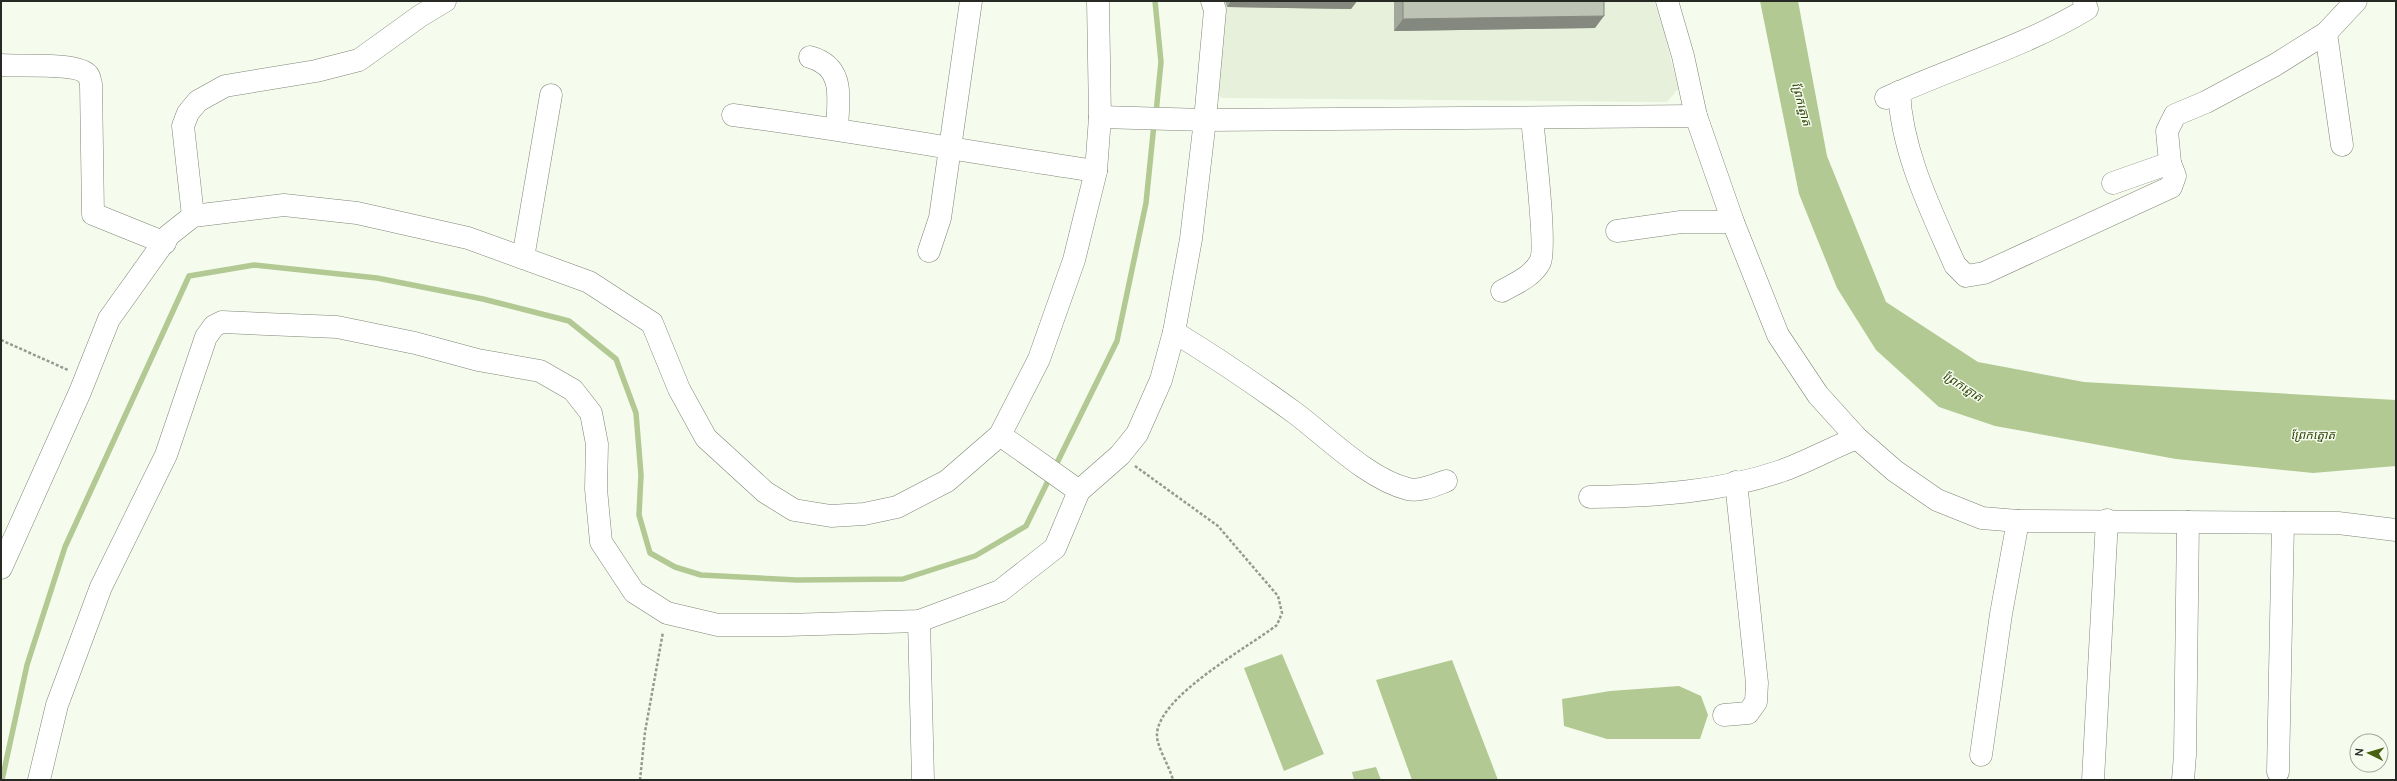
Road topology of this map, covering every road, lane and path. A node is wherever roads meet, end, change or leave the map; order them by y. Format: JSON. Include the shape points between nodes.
{"nodes":[{"id":1,"x":445,"y":1,"type":"edge"},
{"id":2,"x":971,"y":1,"type":"edge"},
{"id":3,"x":1098,"y":1,"type":"edge"},
{"id":4,"x":1212,"y":1,"type":"edge"},
{"id":5,"x":1667,"y":1,"type":"edge"},
{"id":6,"x":2356,"y":1,"type":"edge"},
{"id":7,"x":2091,"y":4,"type":"edge"},
{"id":8,"x":2326,"y":33,"type":"junction"},
{"id":9,"x":810,"y":56,"type":"dead end"},
{"id":10,"x":1,"y":65,"type":"edge"},
{"id":11,"x":551,"y":95,"type":"dead end"},
{"id":12,"x":733,"y":115,"type":"dead end"},
{"id":13,"x":1696,"y":116,"type":"junction"},
{"id":14,"x":1100,"y":117,"type":"junction"},
{"id":15,"x":1532,"y":118,"type":"junction"},
{"id":16,"x":1205,"y":120,"type":"junction"},
{"id":17,"x":837,"y":129,"type":"junction"},
{"id":18,"x":2342,"y":145,"type":"dead end"},
{"id":19,"x":950,"y":150,"type":"junction"},
{"id":20,"x":2170,"y":163,"type":"junction"},
{"id":21,"x":1096,"y":171,"type":"junction"},
{"id":22,"x":2113,"y":184,"type":"dead end"},
{"id":23,"x":193,"y":216,"type":"junction"},
{"id":24,"x":1733,"y":222,"type":"junction"},
{"id":25,"x":1617,"y":231,"type":"dead end"},
{"id":26,"x":165,"y":243,"type":"junction"},
{"id":27,"x":929,"y":251,"type":"dead end"},
{"id":28,"x":522,"y":258,"type":"junction"},
{"id":29,"x":1502,"y":291,"type":"dead end"},
{"id":30,"x":1174,"y":332,"type":"junction"},
{"id":31,"x":1,"y":340,"type":"edge"},
{"id":32,"x":83,"y":380,"type":"junction"},
{"id":33,"x":1000,"y":435,"type":"junction"},
{"id":34,"x":1857,"y":438,"type":"junction"},
{"id":35,"x":1120,"y":455,"type":"junction"},
{"id":36,"x":1446,"y":481,"type":"dead end"},
{"id":37,"x":1736,"y":482,"type":"junction"},
{"id":38,"x":1079,"y":491,"type":"junction"},
{"id":39,"x":1590,"y":497,"type":"dead end"},
{"id":40,"x":2018,"y":520,"type":"junction"},
{"id":41,"x":2107,"y":520,"type":"junction"},
{"id":42,"x":2188,"y":522,"type":"junction"},
{"id":43,"x":2283,"y":523,"type":"junction"},
{"id":44,"x":2396,"y":530,"type":"edge"},
{"id":45,"x":1,"y":568,"type":"edge"},
{"id":46,"x":667,"y":613,"type":"junction"},
{"id":47,"x":919,"y":621,"type":"junction"},
{"id":48,"x":1724,"y":715,"type":"dead end"},
{"id":49,"x":1981,"y":755,"type":"dead end"},
{"id":50,"x":2278,"y":772,"type":"dead end"},
{"id":51,"x":39,"y":780,"type":"edge"},
{"id":52,"x":640,"y":780,"type":"edge"},
{"id":53,"x":924,"y":780,"type":"edge"},
{"id":54,"x":1173,"y":780,"type":"edge"},
{"id":55,"x":2093,"y":780,"type":"edge"},
{"id":56,"x":2183,"y":780,"type":"edge"}],
"edges":[{"from":1,"to":23,"type":"street","via":[[359,60],[316,72],[225,86],[198,101],[188,113],[183,126]]},
{"from":2,"to":19,"type":"street"},
{"from":3,"to":14,"type":"street"},
{"from":4,"to":16,"type":"street","via":[[1215,10]]},
{"from":5,"to":13,"type":"street"},
{"from":6,"to":8,"type":"street"},
{"from":7,"to":20,"type":"street","via":[[1999,53],[1892,96],[1917,175],[1955,265],[1966,276],[1984,273],[2172,187],[2175,176]]},
{"from":8,"to":18,"type":"street"},
{"from":8,"to":20,"type":"street","via":[[2275,65],[2206,102],[2175,115],[2167,131]]},
{"from":9,"to":17,"type":"street","via":[[823,60],[836,75]]},
{"from":10,"to":26,"type":"street","via":[[67,67],[88,75],[91,84],[93,214]]},
{"from":11,"to":28,"type":"street"},
{"from":12,"to":17,"type":"street"},
{"from":13,"to":15,"type":"street"},
{"from":13,"to":24,"type":"street"},
{"from":14,"to":16,"type":"street"},
{"from":14,"to":21,"type":"street"},
{"from":15,"to":16,"type":"street"},
{"from":15,"to":29,"type":"street","via":[[1542,227],[1541,261],[1527,278]]},
{"from":16,"to":30,"type":"street","via":[[1191,239]]},
{"from":17,"to":19,"type":"street"},
{"from":19,"to":21,"type":"street"},
{"from":19,"to":27,"type":"street","via":[[940,218]]},
{"from":20,"to":22,"type":"street"},
{"from":21,"to":33,"type":"street","via":[[1074,260],[1039,359]]},
{"from":23,"to":26,"type":"street","via":[[169,234]]},
{"from":23,"to":28,"type":"street","via":[[284,205],[357,213],[468,238]]},
{"from":24,"to":25,"type":"street","via":[[1681,222]]},
{"from":24,"to":34,"type":"street","via":[[1778,334],[1818,395]]},
{"from":26,"to":32,"type":"street","via":[[109,319]]},
{"from":28,"to":33,"type":"street","via":[[589,282],[652,323],[679,390],[706,438],[765,492],[794,510],[831,516],[864,514],[897,507],[947,481]]},
{"from":30,"to":35,"type":"street","via":[[1158,387],[1137,434]]},
{"from":30,"to":36,"type":"street","via":[[1240,372],[1352,458],[1394,484],[1409,489]]},
{"from":31,"to":32,"type":"path","via":[[59,364]]},
{"from":32,"to":45,"type":"street","via":[[80,392]]},
{"from":33,"to":38,"type":"street"},
{"from":34,"to":37,"type":"street","via":[[1781,472]]},
{"from":34,"to":40,"type":"street","via":[[1896,471],[1937,500],[1982,518]]},
{"from":35,"to":38,"type":"street"},
{"from":35,"to":54,"type":"path","via":[[1218,526],[1278,596],[1282,613],[1277,625],[1194,683],[1160,720],[1157,736]]},
{"from":37,"to":39,"type":"street","via":[[1646,496]]},
{"from":37,"to":48,"type":"street","via":[[1757,683],[1756,702],[1748,713]]},
{"from":38,"to":47,"type":"street","via":[[1055,548],[1000,591]]},
{"from":40,"to":41,"type":"street"},
{"from":40,"to":49,"type":"street","via":[[2001,614]]},
{"from":41,"to":42,"type":"street"},
{"from":41,"to":55,"type":"street"},
{"from":42,"to":43,"type":"street"},
{"from":42,"to":56,"type":"street","via":[[2186,755]]},
{"from":43,"to":44,"type":"street","via":[[2338,523]]},
{"from":43,"to":50,"type":"street"},
{"from":46,"to":47,"type":"street","via":[[718,625]]},
{"from":46,"to":51,"type":"street","via":[[634,592],[601,542],[596,489],[597,444],[591,412],[574,390],[540,370],[478,360],[415,343],[337,327],[222,322],[214,326],[206,337],[166,455],[101,587],[57,705]]},
{"from":46,"to":52,"type":"path","via":[[650,701]]},
{"from":47,"to":53,"type":"street"}]}
